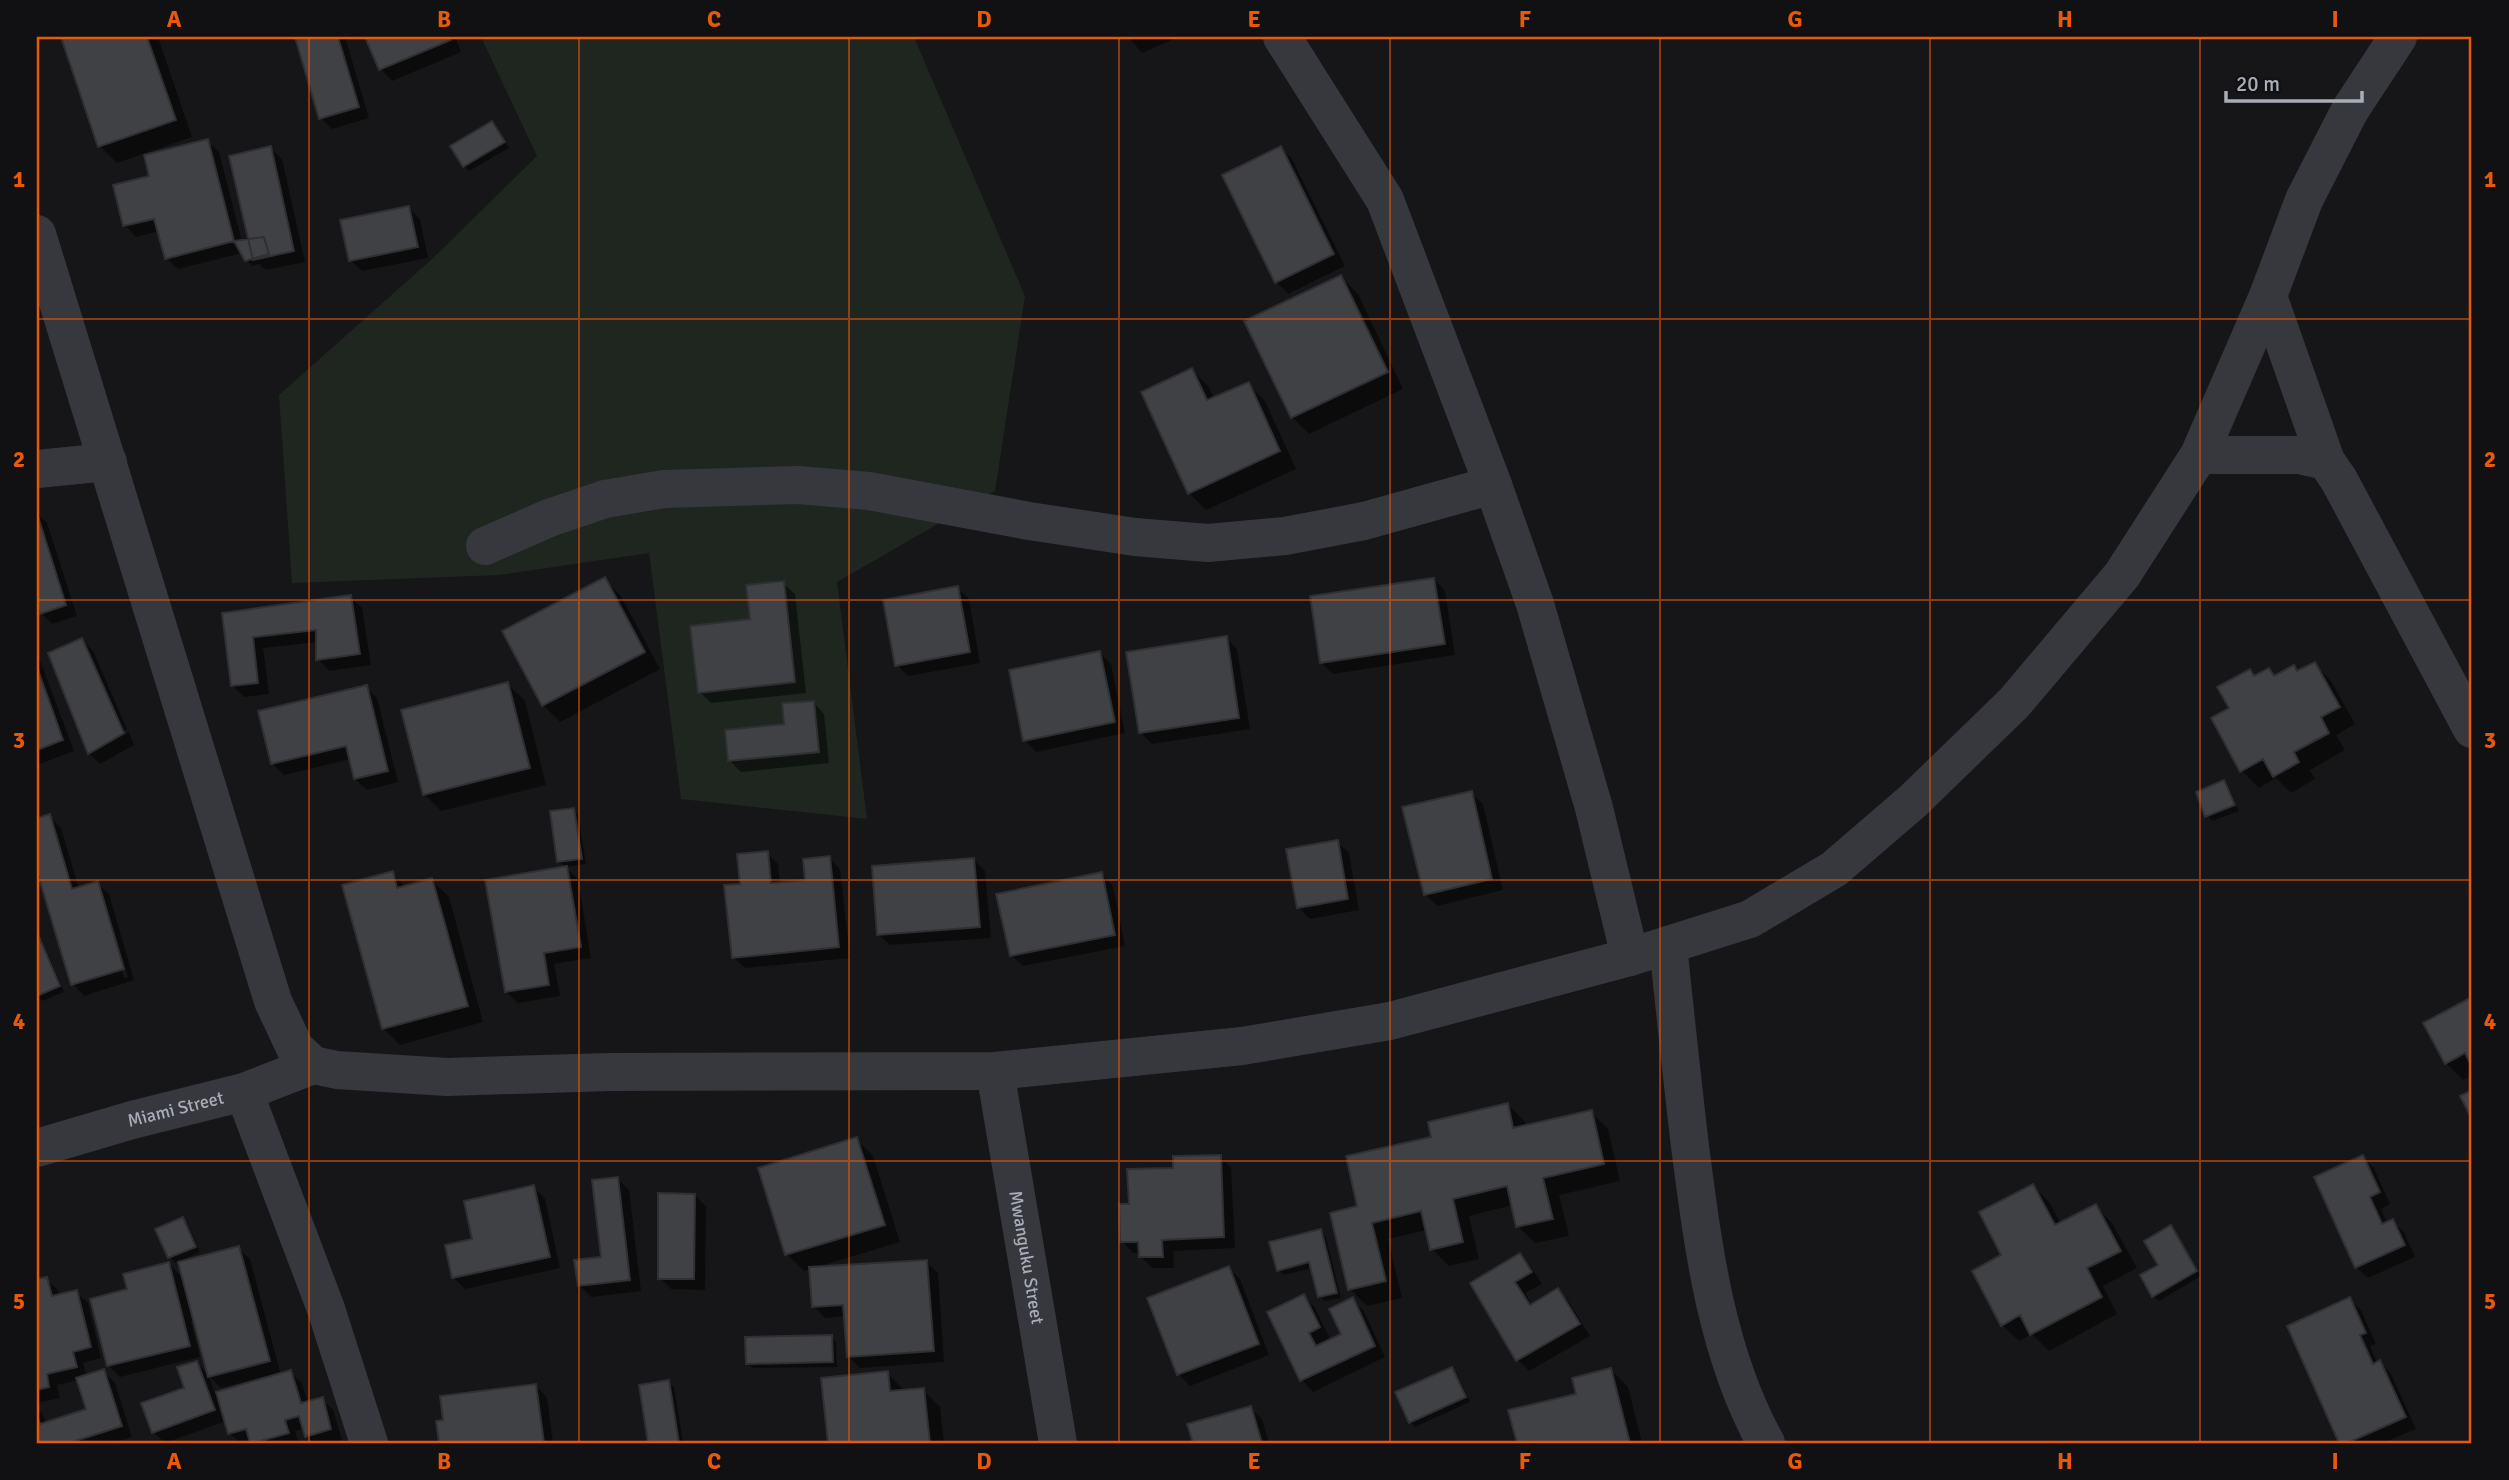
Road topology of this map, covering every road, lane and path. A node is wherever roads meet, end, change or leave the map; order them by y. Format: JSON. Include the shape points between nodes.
{"nodes":[{"id":1,"x":1282,"y":37,"type":"edge"},
{"id":2,"x":2393,"y":40,"type":"edge"},
{"id":3,"x":37,"y":234,"type":"edge"},
{"id":4,"x":2268,"y":296,"type":"junction"},
{"id":5,"x":2199,"y":455,"type":"junction"},
{"id":6,"x":2326,"y":461,"type":"junction"},
{"id":7,"x":108,"y":462,"type":"junction"},
{"id":8,"x":37,"y":469,"type":"edge"},
{"id":9,"x":1493,"y":485,"type":"junction"},
{"id":10,"x":485,"y":546,"type":"dead end"},
{"id":11,"x":2472,"y":730,"type":"edge"},
{"id":12,"x":1668,"y":945,"type":"junction"},
{"id":13,"x":1630,"y":957,"type":"junction"},
{"id":14,"x":313,"y":1065,"type":"junction"},
{"id":15,"x":995,"y":1071,"type":"junction"},
{"id":16,"x":244,"y":1092,"type":"junction"},
{"id":17,"x":37,"y":1148,"type":"edge"},
{"id":18,"x":369,"y":1443,"type":"edge"},
{"id":19,"x":1058,"y":1443,"type":"edge"},
{"id":20,"x":1766,"y":1443,"type":"edge"}],
"edges":[{"from":1,"to":9,"type":"street","via":[[1385,200]]},
{"from":2,"to":4,"type":"street","via":[[2350,110],[2304,200]]},
{"from":3,"to":7,"type":"street"},
{"from":4,"to":5,"type":"street"},
{"from":4,"to":6,"type":"street"},
{"from":5,"to":6,"type":"street","via":[[2299,455]]},
{"from":5,"to":12,"type":"street","via":[[2122,575],[2014,703],[1913,801],[1834,869],[1750,919]]},
{"from":6,"to":11,"type":"street"},
{"from":7,"to":8,"type":"street"},
{"from":7,"to":14,"type":"street","via":[[273,1001],[295,1048]]},
{"from":9,"to":10,"type":"street","via":[[1364,521],[1284,536],[1208,542],[1135,537],[869,491],[798,485],[664,489],[605,499]]},
{"from":9,"to":13,"type":"street","via":[[1535,604],[1594,808]]},
{"from":12,"to":13,"type":"street"},
{"from":12,"to":20,"type":"street","via":[[1696,1190],[1717,1318],[1754,1422]]},
{"from":13,"to":15,"type":"street","via":[[1390,1021],[1242,1046]]},
{"from":14,"to":15,"type":"street","via":[[447,1077]]},
{"from":14,"to":16,"type":"street","name":"Miami Street"},
{"from":15,"to":19,"type":"street","name":"Mwanguku Street"},
{"from":16,"to":17,"type":"street","name":"Miami Street"},
{"from":16,"to":18,"type":"street","via":[[326,1309]]}]}
